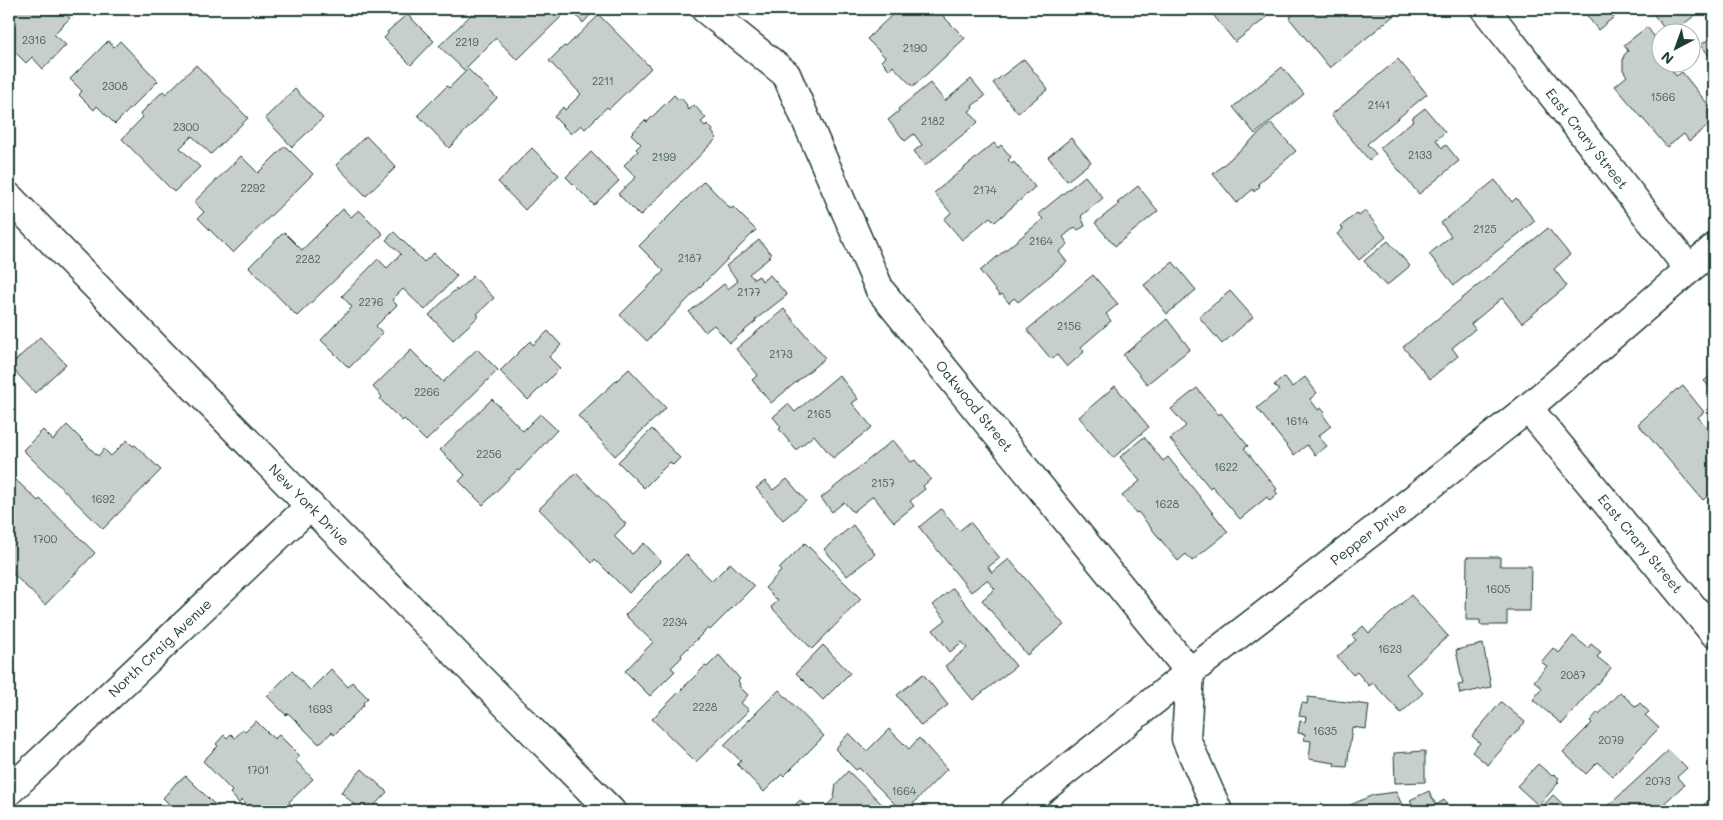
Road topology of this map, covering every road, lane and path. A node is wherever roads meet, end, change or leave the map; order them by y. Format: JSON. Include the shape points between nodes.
{"nodes":[{"id":1,"x":705,"y":9,"type":"edge"},
{"id":2,"x":1485,"y":9,"type":"edge"},
{"id":3,"x":9,"y":197,"type":"edge"},
{"id":4,"x":1714,"y":248,"type":"edge"},
{"id":5,"x":1690,"y":269,"type":"junction"},
{"id":6,"x":1528,"y":408,"type":"junction"},
{"id":7,"x":310,"y":506,"type":"junction"},
{"id":8,"x":1714,"y":633,"type":"edge"},
{"id":9,"x":1190,"y":672,"type":"junction"},
{"id":10,"x":9,"y":791,"type":"edge"},
{"id":11,"x":611,"y":811,"type":"edge"},
{"id":12,"x":1015,"y":811,"type":"edge"},
{"id":13,"x":1218,"y":811,"type":"edge"}],
"edges":[{"from":1,"to":9,"type":"street","name":"Oakwood Street","via":[[786,74],[880,290]]},
{"from":2,"to":5,"type":"street","name":"East Crary Street"},
{"from":3,"to":7,"type":"street","name":"New York Drive"},
{"from":4,"to":5,"type":"street","name":"Pepper Drive"},
{"from":5,"to":6,"type":"street","name":"Pepper Drive"},
{"from":6,"to":8,"type":"street","name":"East Crary Street"},
{"from":6,"to":9,"type":"street","name":"Pepper Drive"},
{"from":7,"to":10,"type":"street","name":"North Craig Avenue"},
{"from":7,"to":11,"type":"street","name":"New York Drive"},
{"from":9,"to":12,"type":"street","name":"Pepper Drive"},
{"from":9,"to":13,"type":"street","via":[[1186,739]]}]}
